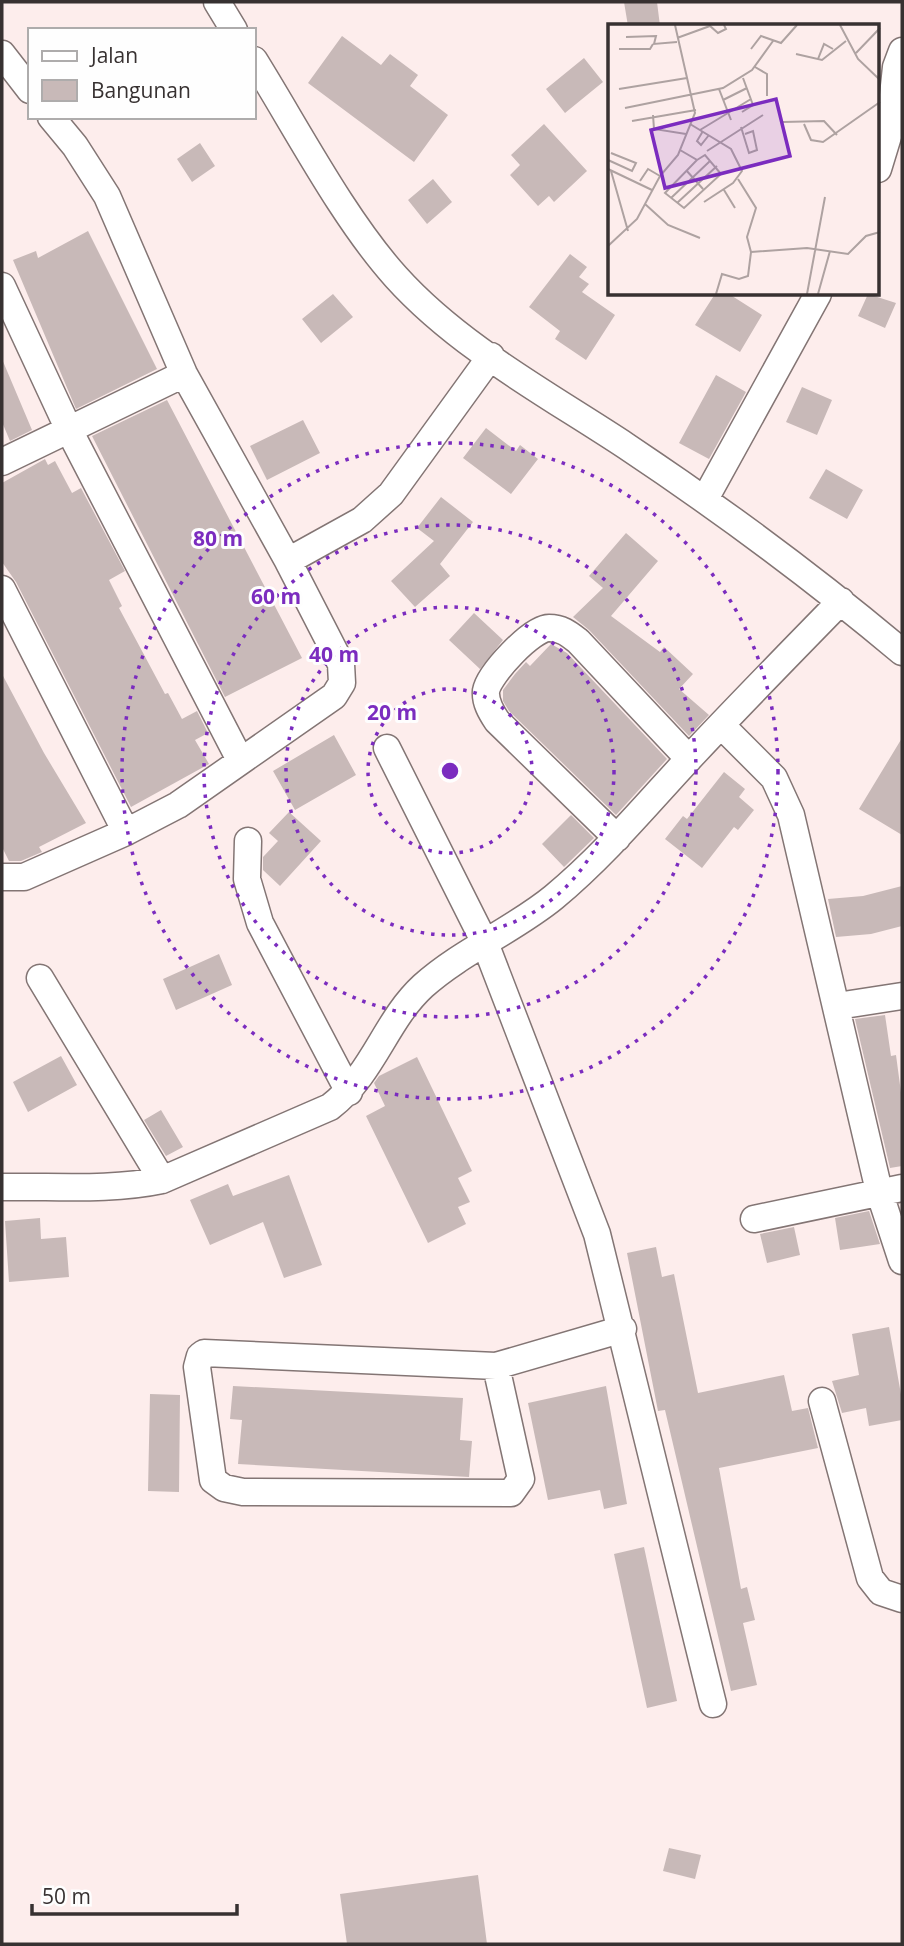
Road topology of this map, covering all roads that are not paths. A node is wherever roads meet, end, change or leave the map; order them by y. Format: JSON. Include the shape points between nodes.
{"nodes":[{"id":1,"x":217,"y":2,"type":"edge"},
{"id":2,"x":233,"y":28,"type":"edge"},
{"id":3,"x":902,"y":51,"type":"edge"},
{"id":4,"x":2,"y":54,"type":"edge"},
{"id":5,"x":256,"y":63,"type":"edge"},
{"id":6,"x":28,"y":87,"type":"edge"},
{"id":7,"x":53,"y":119,"type":"edge"},
{"id":8,"x":880,"y":162,"type":"edge"},
{"id":9,"x":2,"y":286,"type":"edge"},
{"id":10,"x":817,"y":296,"type":"edge"},
{"id":11,"x":491,"y":356,"type":"junction"},
{"id":12,"x":184,"y":374,"type":"junction"},
{"id":13,"x":69,"y":430,"type":"junction"},
{"id":14,"x":2,"y":462,"type":"edge"},
{"id":15,"x":705,"y":499,"type":"junction"},
{"id":16,"x":288,"y":561,"type":"junction"},
{"id":17,"x":2,"y":589,"type":"edge"},
{"id":18,"x":841,"y":601,"type":"junction"},
{"id":19,"x":902,"y":652,"type":"edge"},
{"id":20,"x":721,"y":724,"type":"junction"},
{"id":21,"x":387,"y":748,"type":"dead end"},
{"id":22,"x":689,"y":759,"type":"junction"},
{"id":23,"x":240,"y":760,"type":"junction"},
{"id":24,"x":126,"y":832,"type":"junction"},
{"id":25,"x":617,"y":838,"type":"junction"},
{"id":26,"x":248,"y":841,"type":"dead end"},
{"id":27,"x":2,"y":877,"type":"edge"},
{"id":28,"x":485,"y":943,"type":"junction"},
{"id":29,"x":40,"y":978,"type":"dead end"},
{"id":30,"x":902,"y":996,"type":"edge"},
{"id":31,"x":837,"y":1006,"type":"junction"},
{"id":32,"x":349,"y":1092,"type":"junction"},
{"id":33,"x":162,"y":1180,"type":"junction"},
{"id":34,"x":2,"y":1187,"type":"edge"},
{"id":35,"x":891,"y":1189,"type":"edge"},
{"id":36,"x":754,"y":1219,"type":"dead end"},
{"id":37,"x":902,"y":1261,"type":"edge"},
{"id":38,"x":623,"y":1329,"type":"junction"},
{"id":39,"x":496,"y":1366,"type":"junction"},
{"id":40,"x":822,"y":1401,"type":"dead end"},
{"id":41,"x":902,"y":1599,"type":"edge"},
{"id":42,"x":713,"y":1704,"type":"dead end"}],
"edges":[{"from":1,"to":2,"type":"street"},
{"from":3,"to":8,"type":"street"},
{"from":4,"to":6,"type":"street"},
{"from":5,"to":11,"type":"street","via":[[358,226],[396,277],[435,314]]},
{"from":7,"to":12,"type":"street","via":[[107,196]]},
{"from":9,"to":13,"type":"street"},
{"from":10,"to":15,"type":"street"},
{"from":11,"to":15,"type":"street"},
{"from":11,"to":16,"type":"street","via":[[391,494],[362,520]]},
{"from":12,"to":13,"type":"street"},
{"from":12,"to":16,"type":"street"},
{"from":13,"to":14,"type":"street"},
{"from":13,"to":23,"type":"street"},
{"from":15,"to":18,"type":"street"},
{"from":16,"to":23,"type":"street","via":[[341,664],[342,682],[334,696]]},
{"from":17,"to":24,"type":"street"},
{"from":18,"to":19,"type":"street"},
{"from":18,"to":20,"type":"street"},
{"from":20,"to":22,"type":"street"},
{"from":20,"to":31,"type":"street","via":[[760,762],[783,795]]},
{"from":21,"to":28,"type":"street"},
{"from":22,"to":25,"type":"street"},
{"from":22,"to":25,"type":"street","via":[[563,630],[546,628],[531,635],[492,677],[486,691],[496,721]]},
{"from":23,"to":24,"type":"street","via":[[197,793]]},
{"from":24,"to":27,"type":"street","via":[[24,877]]},
{"from":25,"to":28,"type":"street","via":[[553,898]]},
{"from":26,"to":32,"type":"street","via":[[247,879],[260,923]]},
{"from":28,"to":32,"type":"street","via":[[422,987]]},
{"from":28,"to":38,"type":"street","via":[[597,1234]]},
{"from":29,"to":33,"type":"street"},
{"from":30,"to":31,"type":"street"},
{"from":31,"to":35,"type":"street"},
{"from":32,"to":33,"type":"street","via":[[330,1107]]},
{"from":33,"to":34,"type":"street","via":[[98,1188]]},
{"from":35,"to":36,"type":"street"},
{"from":35,"to":37,"type":"street"},
{"from":38,"to":39,"type":"street"},
{"from":38,"to":42,"type":"street"},
{"from":39,"to":39,"type":"street","via":[[204,1353],[197,1367],[213,1480],[243,1492],[511,1493],[521,1479]]},
{"from":40,"to":41,"type":"street","via":[[870,1578],[881,1591]]}]}
